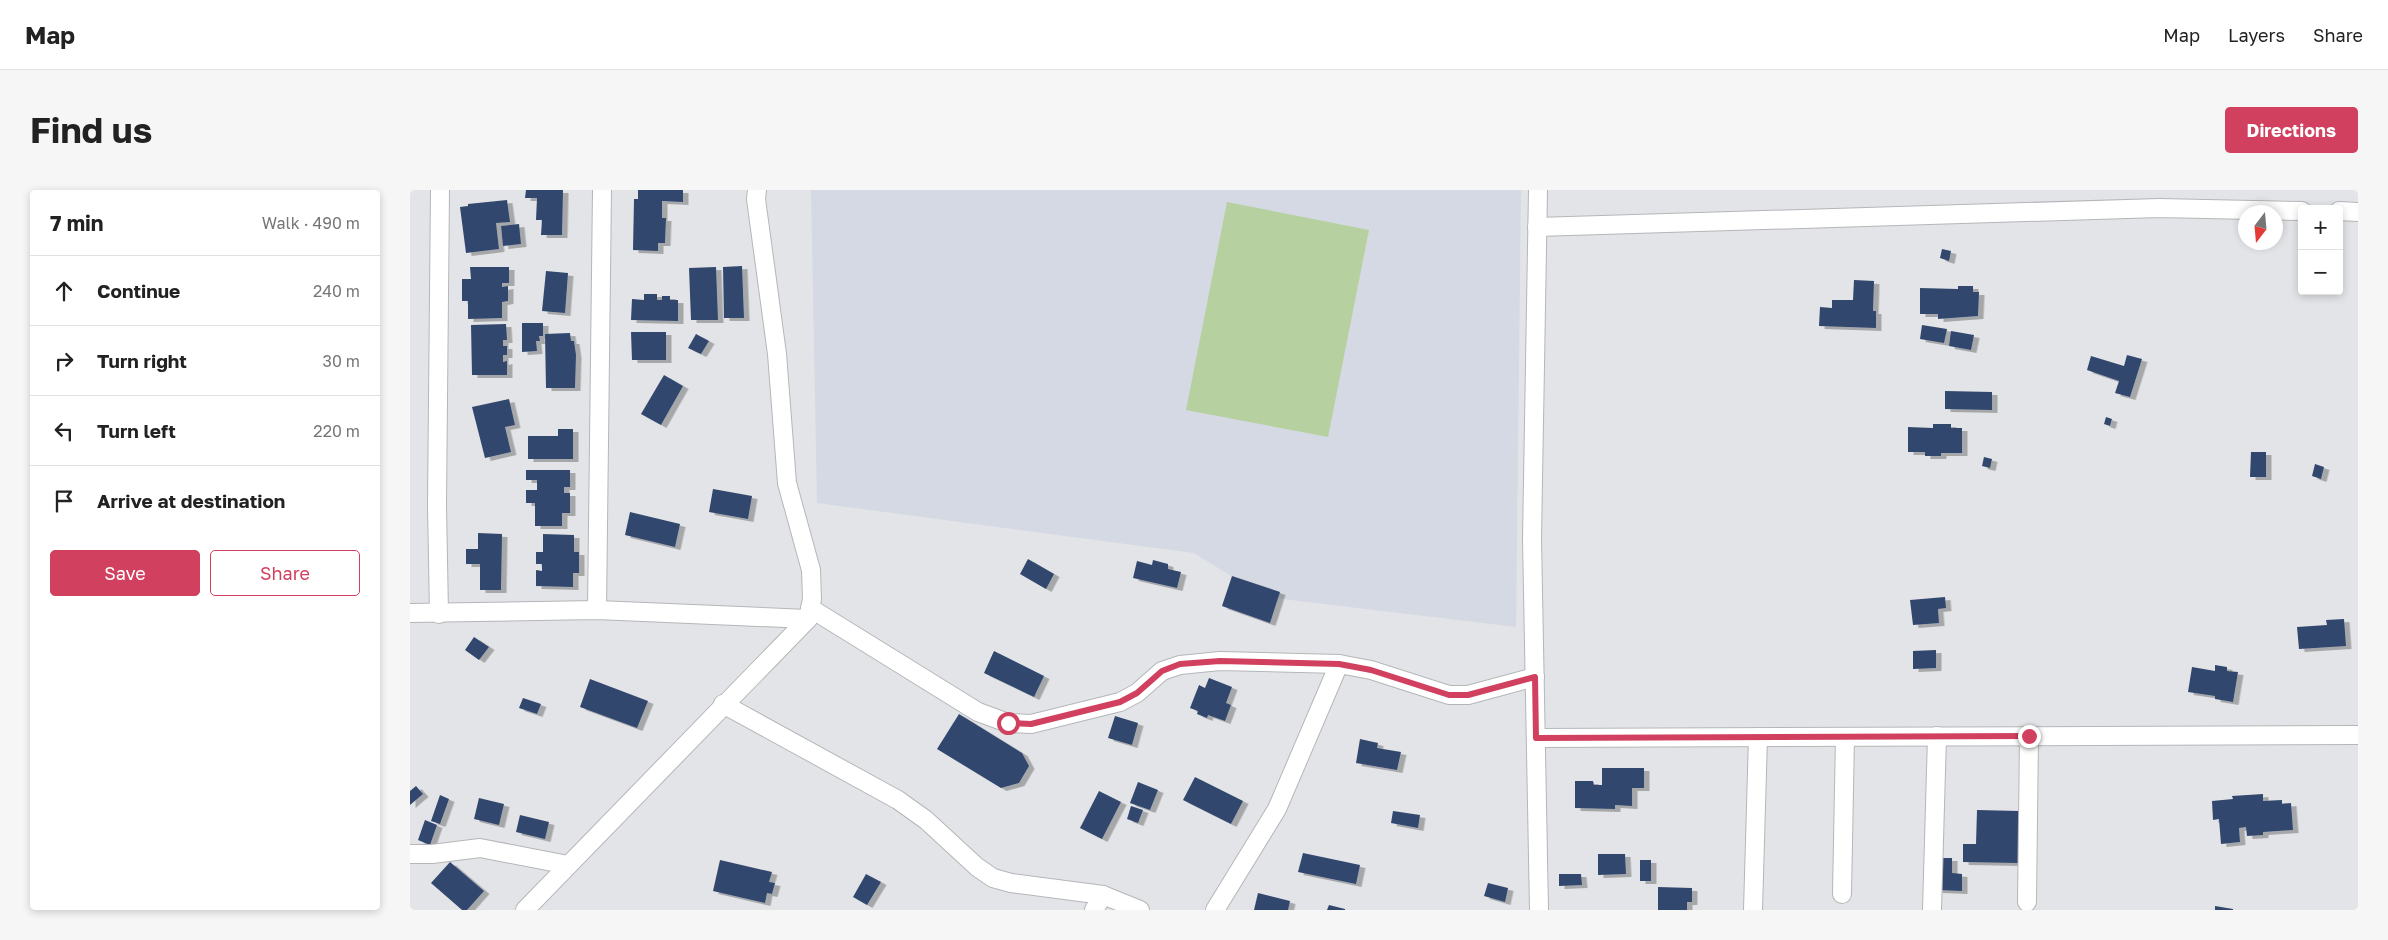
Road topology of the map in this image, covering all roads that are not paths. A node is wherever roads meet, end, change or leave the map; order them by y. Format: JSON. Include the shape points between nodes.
{"nodes":[{"id":1,"x":440,"y":190,"type":"edge"},
{"id":2,"x":602,"y":190,"type":"edge"},
{"id":3,"x":757,"y":190,"type":"edge"},
{"id":4,"x":1538,"y":190,"type":"edge"},
{"id":5,"x":2298,"y":210,"type":"edge"},
{"id":6,"x":2343,"y":211,"type":"edge"},
{"id":7,"x":2358,"y":212,"type":"edge"},
{"id":8,"x":1537,"y":227,"type":"junction"},
{"id":9,"x":597,"y":610,"type":"junction"},
{"id":10,"x":410,"y":613,"type":"edge"},
{"id":11,"x":809,"y":613,"type":"junction"},
{"id":12,"x":438,"y":614,"type":"junction"},
{"id":13,"x":1339,"y":664,"type":"junction"},
{"id":14,"x":1535,"y":677,"type":"junction"},
{"id":15,"x":723,"y":704,"type":"junction"},
{"id":16,"x":2358,"y":735,"type":"edge"},
{"id":17,"x":1937,"y":736,"type":"junction"},
{"id":18,"x":2029,"y":736,"type":"junction"},
{"id":19,"x":1758,"y":737,"type":"junction"},
{"id":20,"x":1845,"y":737,"type":"junction"},
{"id":21,"x":1536,"y":738,"type":"junction"},
{"id":22,"x":410,"y":854,"type":"edge"},
{"id":23,"x":568,"y":865,"type":"junction"},
{"id":24,"x":1842,"y":894,"type":"dead end"},
{"id":25,"x":1103,"y":895,"type":"junction"},
{"id":26,"x":2027,"y":902,"type":"dead end"},
{"id":27,"x":525,"y":910,"type":"edge"},
{"id":28,"x":1094,"y":910,"type":"edge"},
{"id":29,"x":1140,"y":910,"type":"edge"},
{"id":30,"x":1215,"y":910,"type":"edge"},
{"id":31,"x":1539,"y":910,"type":"edge"},
{"id":32,"x":1753,"y":910,"type":"edge"},
{"id":33,"x":1932,"y":910,"type":"edge"}],
"edges":[{"from":1,"to":12,"type":"street","via":[[436,504]]},
{"from":2,"to":9,"type":"street"},
{"from":3,"to":11,"type":"street","via":[[787,483],[811,570]]},
{"from":4,"to":8,"type":"street"},
{"from":5,"to":8,"type":"street","via":[[2159,208]]},
{"from":6,"to":7,"type":"street"},
{"from":8,"to":14,"type":"street","via":[[1532,539]]},
{"from":9,"to":11,"type":"street"},
{"from":9,"to":12,"type":"street"},
{"from":10,"to":12,"type":"street"},
{"from":11,"to":13,"type":"street","via":[[978,712],[1008,723],[1031,724],[1120,702],[1137,693],[1162,671],[1180,664],[1220,661]]},
{"from":11,"to":15,"type":"street"},
{"from":13,"to":14,"type":"street","via":[[1371,670],[1449,695],[1468,695]]},
{"from":13,"to":30,"type":"street","via":[[1277,809]]},
{"from":14,"to":21,"type":"street"},
{"from":15,"to":23,"type":"street"},
{"from":15,"to":25,"type":"street","via":[[898,800],[993,878]]},
{"from":16,"to":18,"type":"street"},
{"from":17,"to":18,"type":"street"},
{"from":17,"to":20,"type":"street"},
{"from":17,"to":33,"type":"street"},
{"from":18,"to":26,"type":"street"},
{"from":19,"to":20,"type":"street"},
{"from":19,"to":21,"type":"street"},
{"from":19,"to":32,"type":"street"},
{"from":20,"to":24,"type":"street"},
{"from":21,"to":31,"type":"street"},
{"from":22,"to":23,"type":"street","via":[[480,848]]},
{"from":23,"to":27,"type":"street"},
{"from":25,"to":28,"type":"street"},
{"from":25,"to":29,"type":"street"}]}
